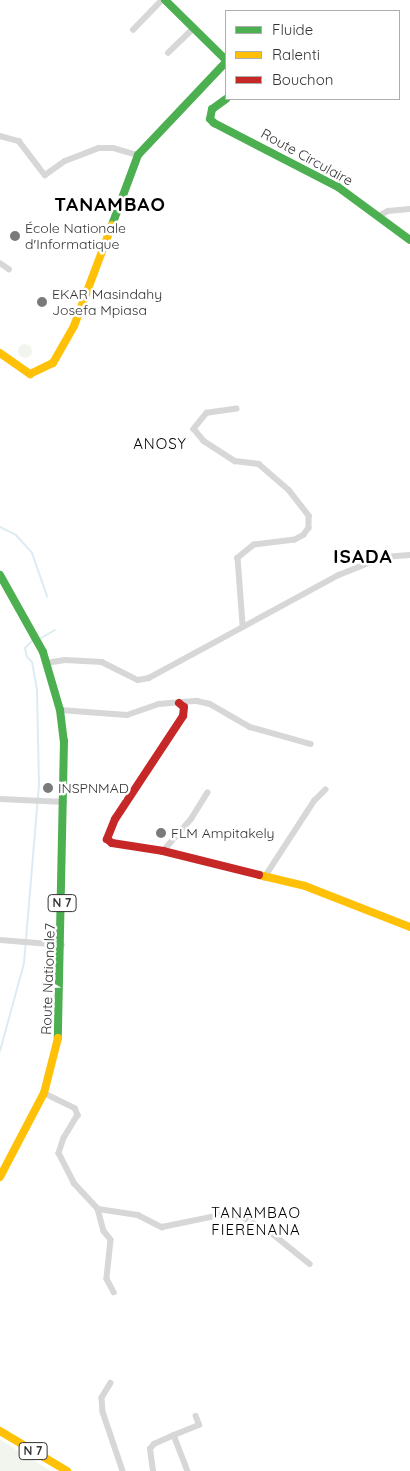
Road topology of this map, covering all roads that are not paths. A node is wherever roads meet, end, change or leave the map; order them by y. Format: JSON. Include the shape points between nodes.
{"nodes":[{"id":1,"x":164,"y":0,"type":"edge"},
{"id":2,"x":193,"y":29,"type":"junction"},
{"id":3,"x":133,"y":30,"type":"dead end"},
{"id":4,"x":168,"y":53,"type":"dead end"},
{"id":5,"x":225,"y":60,"type":"edge"},
{"id":6,"x":225,"y":62,"type":"edge"},
{"id":7,"x":225,"y":100,"type":"edge"},
{"id":8,"x":0,"y":136,"type":"edge"},
{"id":9,"x":138,"y":155,"type":"junction"},
{"id":10,"x":410,"y":209,"type":"edge"},
{"id":11,"x":379,"y":216,"type":"junction"},
{"id":12,"x":410,"y":240,"type":"edge"},
{"id":13,"x":0,"y":263,"type":"edge"},
{"id":14,"x":9,"y":270,"type":"dead end"},
{"id":15,"x":0,"y":353,"type":"edge"},
{"id":16,"x":237,"y":409,"type":"dead end"},
{"id":17,"x":410,"y":554,"type":"edge"},
{"id":18,"x":0,"y":575,"type":"edge"},
{"id":19,"x":243,"y":625,"type":"junction"},
{"id":20,"x":46,"y":663,"type":"junction"},
{"id":21,"x":179,"y":703,"type":"junction"},
{"id":22,"x":60,"y":710,"type":"junction"},
{"id":23,"x":311,"y":744,"type":"dead end"},
{"id":24,"x":325,"y":790,"type":"dead end"},
{"id":25,"x":207,"y":793,"type":"dead end"},
{"id":26,"x":0,"y":799,"type":"edge"},
{"id":27,"x":64,"y":802,"type":"junction"},
{"id":28,"x":163,"y":850,"type":"junction"},
{"id":29,"x":264,"y":878,"type":"junction"},
{"id":30,"x":410,"y":927,"type":"edge"},
{"id":31,"x":0,"y":940,"type":"edge"},
{"id":32,"x":62,"y":944,"type":"junction"},
{"id":33,"x":44,"y":1093,"type":"junction"},
{"id":34,"x":0,"y":1177,"type":"edge"},
{"id":35,"x":98,"y":1209,"type":"junction"},
{"id":36,"x":310,"y":1264,"type":"dead end"},
{"id":37,"x":114,"y":1292,"type":"dead end"},
{"id":38,"x":111,"y":1382,"type":"dead end"},
{"id":39,"x":196,"y":1417,"type":"dead end"},
{"id":40,"x":0,"y":1431,"type":"edge"},
{"id":41,"x":174,"y":1435,"type":"junction"},
{"id":42,"x":187,"y":1470,"type":"edge"},
{"id":43,"x":67,"y":1471,"type":"edge"},
{"id":44,"x":123,"y":1471,"type":"edge"},
{"id":45,"x":153,"y":1471,"type":"edge"},
{"id":46,"x":180,"y":1471,"type":"edge"}],
"edges":[{"from":1,"to":2,"type":"street"},
{"from":1,"to":3,"type":"street"},
{"from":2,"to":4,"type":"street"},
{"from":2,"to":5,"type":"street"},
{"from":6,"to":9,"type":"street"},
{"from":7,"to":11,"type":"street","name":"Route Circulaire","via":[[212,109],[210,119],[214,123],[317,174]]},
{"from":8,"to":9,"type":"street","via":[[19,141],[45,174],[65,161],[98,148],[113,148]]},
{"from":9,"to":15,"type":"street","via":[[74,326],[53,363],[30,374]]},
{"from":10,"to":11,"type":"street","via":[[388,211]]},
{"from":11,"to":12,"type":"street","name":"Route Circulaire"},
{"from":13,"to":14,"type":"street"},
{"from":16,"to":19,"type":"street","via":[[207,413],[194,429],[204,441],[235,461],[259,464],[289,490],[309,516],[309,528],[304,535],[295,540],[254,545],[238,558]]},
{"from":17,"to":19,"type":"street","via":[[383,557],[360,565],[292,603]]},
{"from":18,"to":20,"type":"street","number":"N 7","via":[[22,610]]},
{"from":19,"to":20,"type":"street","via":[[149,678],[138,680],[102,662],[65,660]]},
{"from":20,"to":22,"type":"street","number":"N 7"},
{"from":21,"to":22,"type":"street","via":[[159,704],[127,715]]},
{"from":21,"to":23,"type":"street","via":[[210,704],[250,727]]},
{"from":21,"to":28,"type":"street","via":[[184,708],[183,716],[112,824],[107,839],[112,843]]},
{"from":22,"to":27,"type":"street","name":"Route Nationale7","number":"N 7","via":[[64,741]]},
{"from":24,"to":29,"type":"street"},
{"from":25,"to":28,"type":"street","via":[[192,819]]},
{"from":26,"to":27,"type":"street"},
{"from":27,"to":32,"type":"street","name":"Route Nationale7","number":"N 7"},
{"from":28,"to":29,"type":"street"},
{"from":29,"to":30,"type":"street","via":[[305,886]]},
{"from":31,"to":32,"type":"street"},
{"from":32,"to":33,"type":"street","name":"Route Nationale7","number":"N 7","via":[[60,1036]]},
{"from":33,"to":34,"type":"street","name":"Route Nationale7","number":"N 7"},
{"from":33,"to":35,"type":"street","via":[[75,1108],[78,1115],[59,1153],[74,1183]]},
{"from":35,"to":36,"type":"street","via":[[138,1215],[162,1227],[221,1216],[242,1217],[274,1234]]},
{"from":35,"to":37,"type":"street","via":[[104,1231],[111,1240],[107,1279]]},
{"from":38,"to":44,"type":"street","via":[[102,1398],[103,1412]]},
{"from":39,"to":41,"type":"street","via":[[199,1425]]},
{"from":40,"to":43,"type":"street","number":"N 7"},
{"from":41,"to":42,"type":"street"},
{"from":41,"to":45,"type":"street","via":[[154,1444],[150,1450]]},
{"from":42,"to":46,"type":"street"}]}
